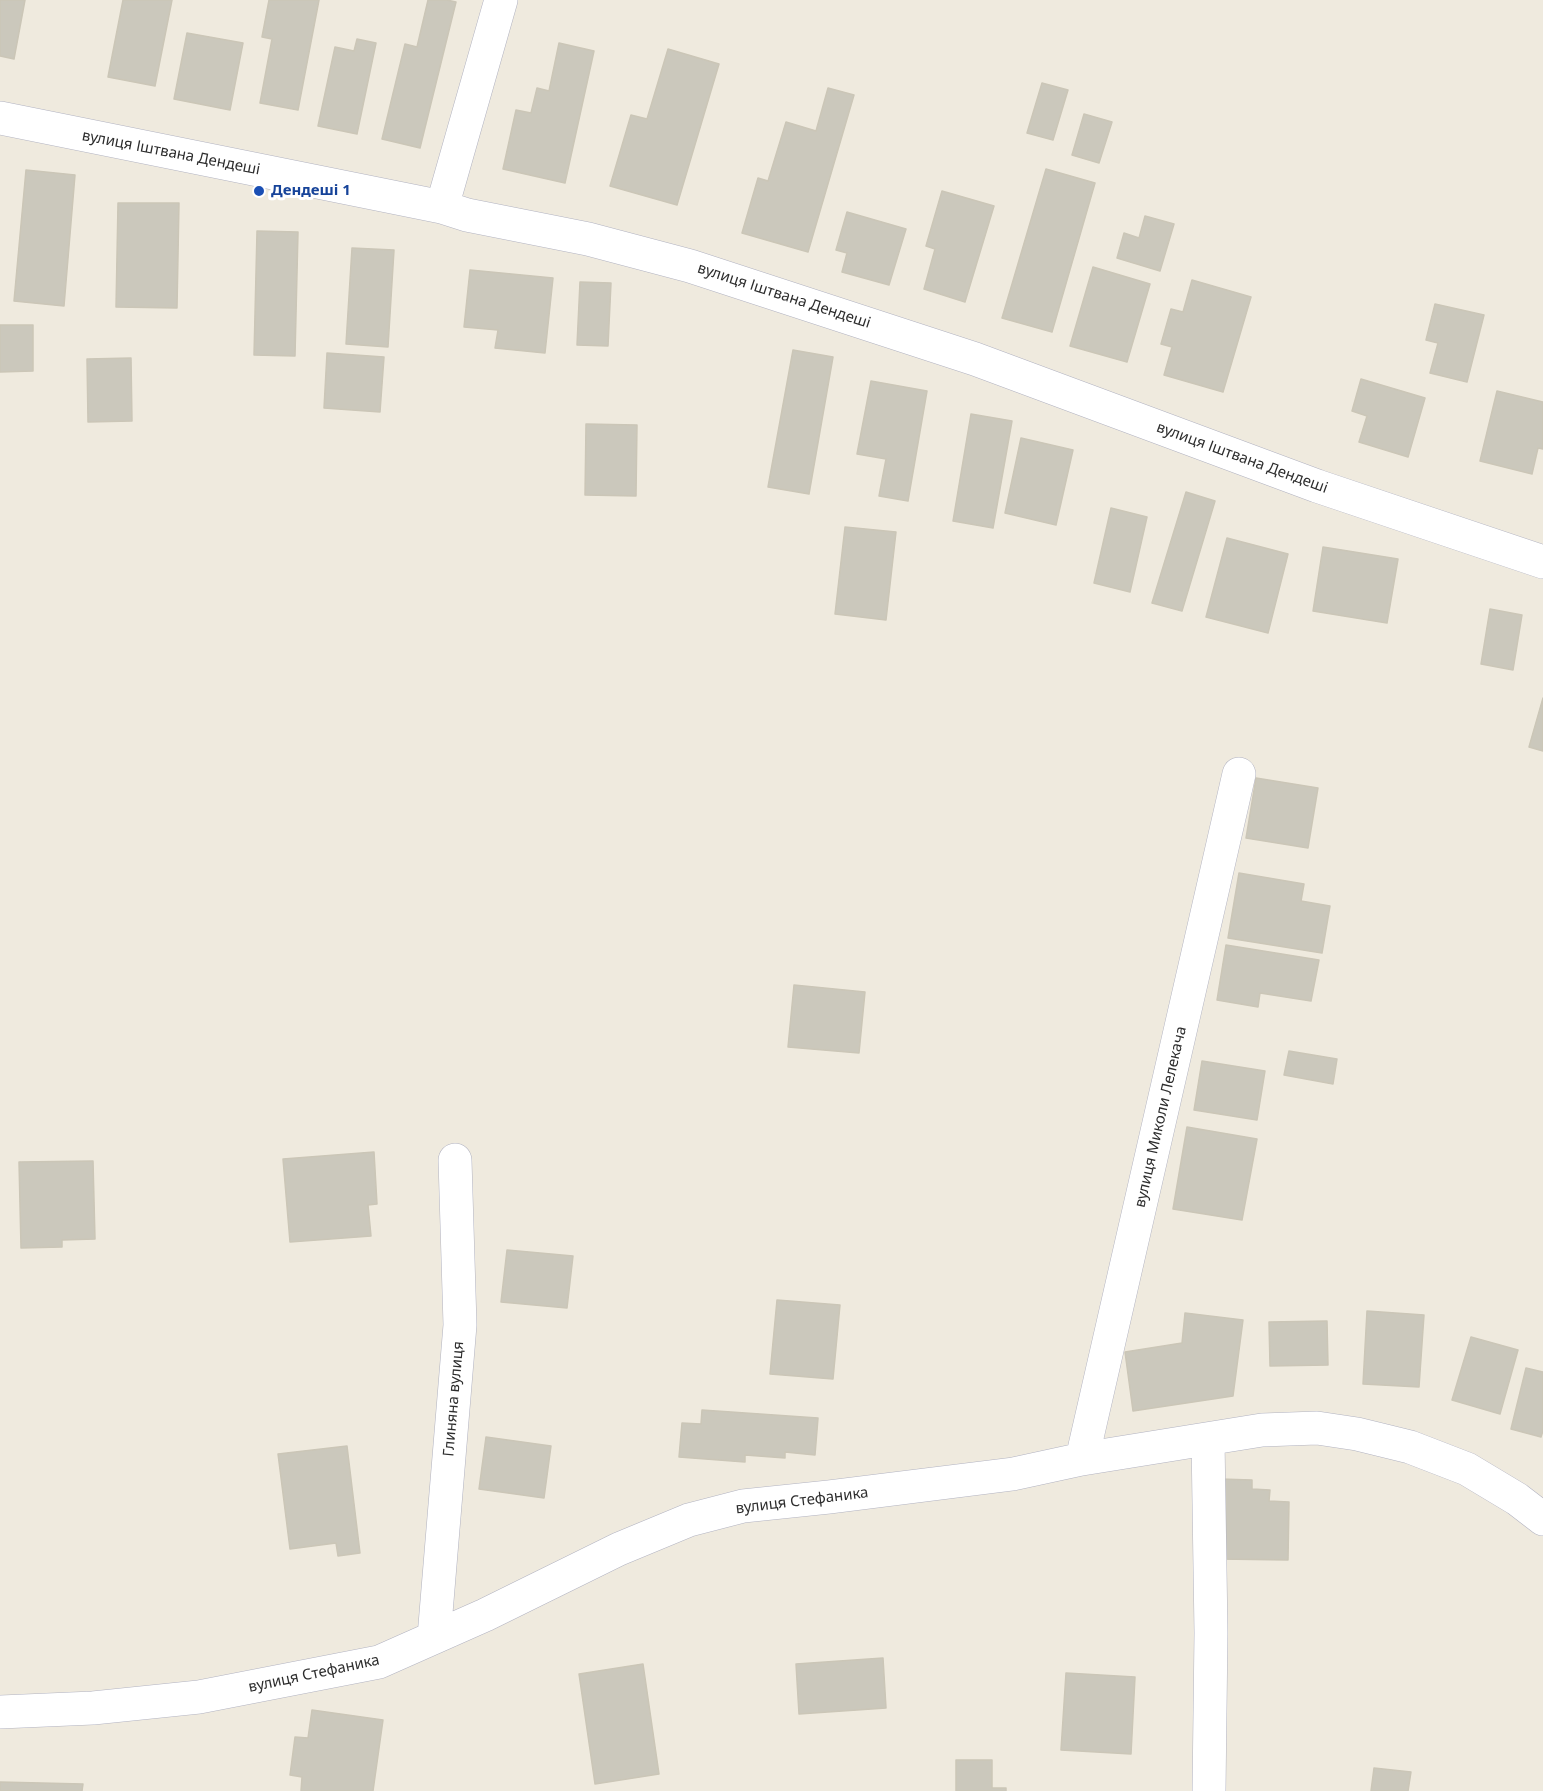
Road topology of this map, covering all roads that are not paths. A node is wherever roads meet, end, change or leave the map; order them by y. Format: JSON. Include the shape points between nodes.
{"nodes":[{"id":1,"x":501,"y":0,"type":"edge"},
{"id":2,"x":0,"y":118,"type":"edge"},
{"id":3,"x":442,"y":207,"type":"junction"},
{"id":4,"x":1543,"y":562,"type":"edge"},
{"id":5,"x":1239,"y":774,"type":"dead end"},
{"id":6,"x":456,"y":1160,"type":"dead end"},
{"id":7,"x":1208,"y":1439,"type":"junction"},
{"id":8,"x":1082,"y":1459,"type":"junction"},
{"id":9,"x":1543,"y":1519,"type":"edge"},
{"id":10,"x":434,"y":1637,"type":"junction"},
{"id":11,"x":0,"y":1712,"type":"edge"},
{"id":12,"x":1209,"y":1791,"type":"edge"}],
"edges":[{"from":1,"to":3,"type":"street"},
{"from":2,"to":3,"type":"street","name":"вулиця Іштвана Дендеші"},
{"from":3,"to":4,"type":"street","name":"вулиця Іштвана Дендеші","via":[[588,239],[778,294],[975,359],[1317,486]]},
{"from":5,"to":8,"type":"street","name":"вулиця Миколи Лелекача"},
{"from":6,"to":10,"type":"street","name":"Глиняна вулиця","via":[[460,1325]]},
{"from":7,"to":8,"type":"street","name":"вулиця Стефаника"},
{"from":7,"to":9,"type":"street","name":"вулиця Стефаника","via":[[1262,1430],[1317,1428],[1358,1434],[1410,1447],[1467,1469]]},
{"from":7,"to":12,"type":"street"},
{"from":8,"to":10,"type":"street","name":"вулиця Стефаника","via":[[1002,1475],[743,1506],[700,1517],[619,1549]]},
{"from":10,"to":11,"type":"street","name":"вулиця Стефаника","via":[[379,1662],[199,1697],[93,1708]]}]}
